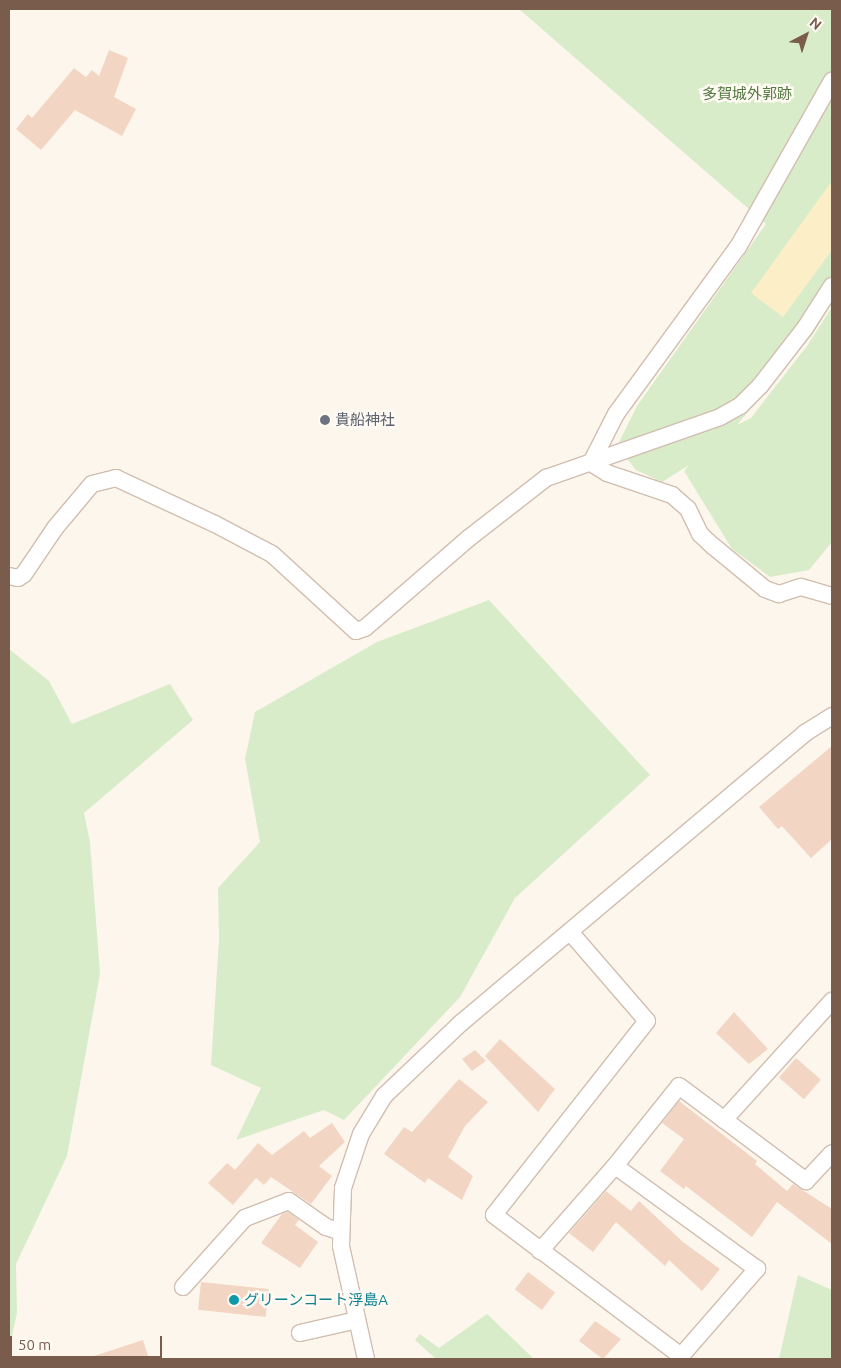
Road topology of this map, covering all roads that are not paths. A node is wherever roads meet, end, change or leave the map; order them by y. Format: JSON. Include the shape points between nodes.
{"nodes":[{"id":1,"x":832,"y":81,"type":"edge"},
{"id":2,"x":832,"y":286,"type":"edge"},
{"id":3,"x":591,"y":463,"type":"junction"},
{"id":4,"x":9,"y":576,"type":"edge"},
{"id":5,"x":832,"y":596,"type":"edge"},
{"id":6,"x":832,"y":716,"type":"edge"},
{"id":7,"x":571,"y":933,"type":"junction"},
{"id":8,"x":832,"y":1001,"type":"edge"},
{"id":9,"x":724,"y":1120,"type":"junction"},
{"id":10,"x":832,"y":1153,"type":"edge"},
{"id":11,"x":615,"y":1166,"type":"junction"},
{"id":12,"x":342,"y":1232,"type":"junction"},
{"id":13,"x":540,"y":1251,"type":"junction"},
{"id":14,"x":183,"y":1287,"type":"dead end"},
{"id":15,"x":357,"y":1320,"type":"junction"},
{"id":16,"x":300,"y":1333,"type":"dead end"},
{"id":17,"x":366,"y":1359,"type":"edge"}],
"edges":[{"from":1,"to":3,"type":"street","via":[[738,247],[616,414]]},
{"from":2,"to":3,"type":"street","via":[[788,350],[740,406],[720,417]]},
{"from":3,"to":4,"type":"street","via":[[556,474],[532,487],[365,628],[356,631],[272,554],[116,478],[92,484],[55,528],[24,574],[18,578]]},
{"from":3,"to":5,"type":"street","via":[[606,472],[672,495],[688,509],[700,534],[766,589],[779,594],[801,587]]},
{"from":6,"to":7,"type":"street","via":[[805,733]]},
{"from":7,"to":12,"type":"street","via":[[461,1023],[384,1096],[361,1134],[343,1188]]},
{"from":7,"to":13,"type":"street","via":[[647,1021],[494,1215]]},
{"from":8,"to":9,"type":"street"},
{"from":9,"to":10,"type":"street","via":[[806,1181]]},
{"from":9,"to":11,"type":"street","via":[[679,1086]]},
{"from":11,"to":13,"type":"street"},
{"from":11,"to":13,"type":"street","via":[[757,1269],[681,1356]]},
{"from":12,"to":14,"type":"street","via":[[326,1227],[289,1201],[245,1218]]},
{"from":12,"to":15,"type":"street","via":[[341,1246]]},
{"from":15,"to":16,"type":"street"},
{"from":15,"to":17,"type":"street"}]}
